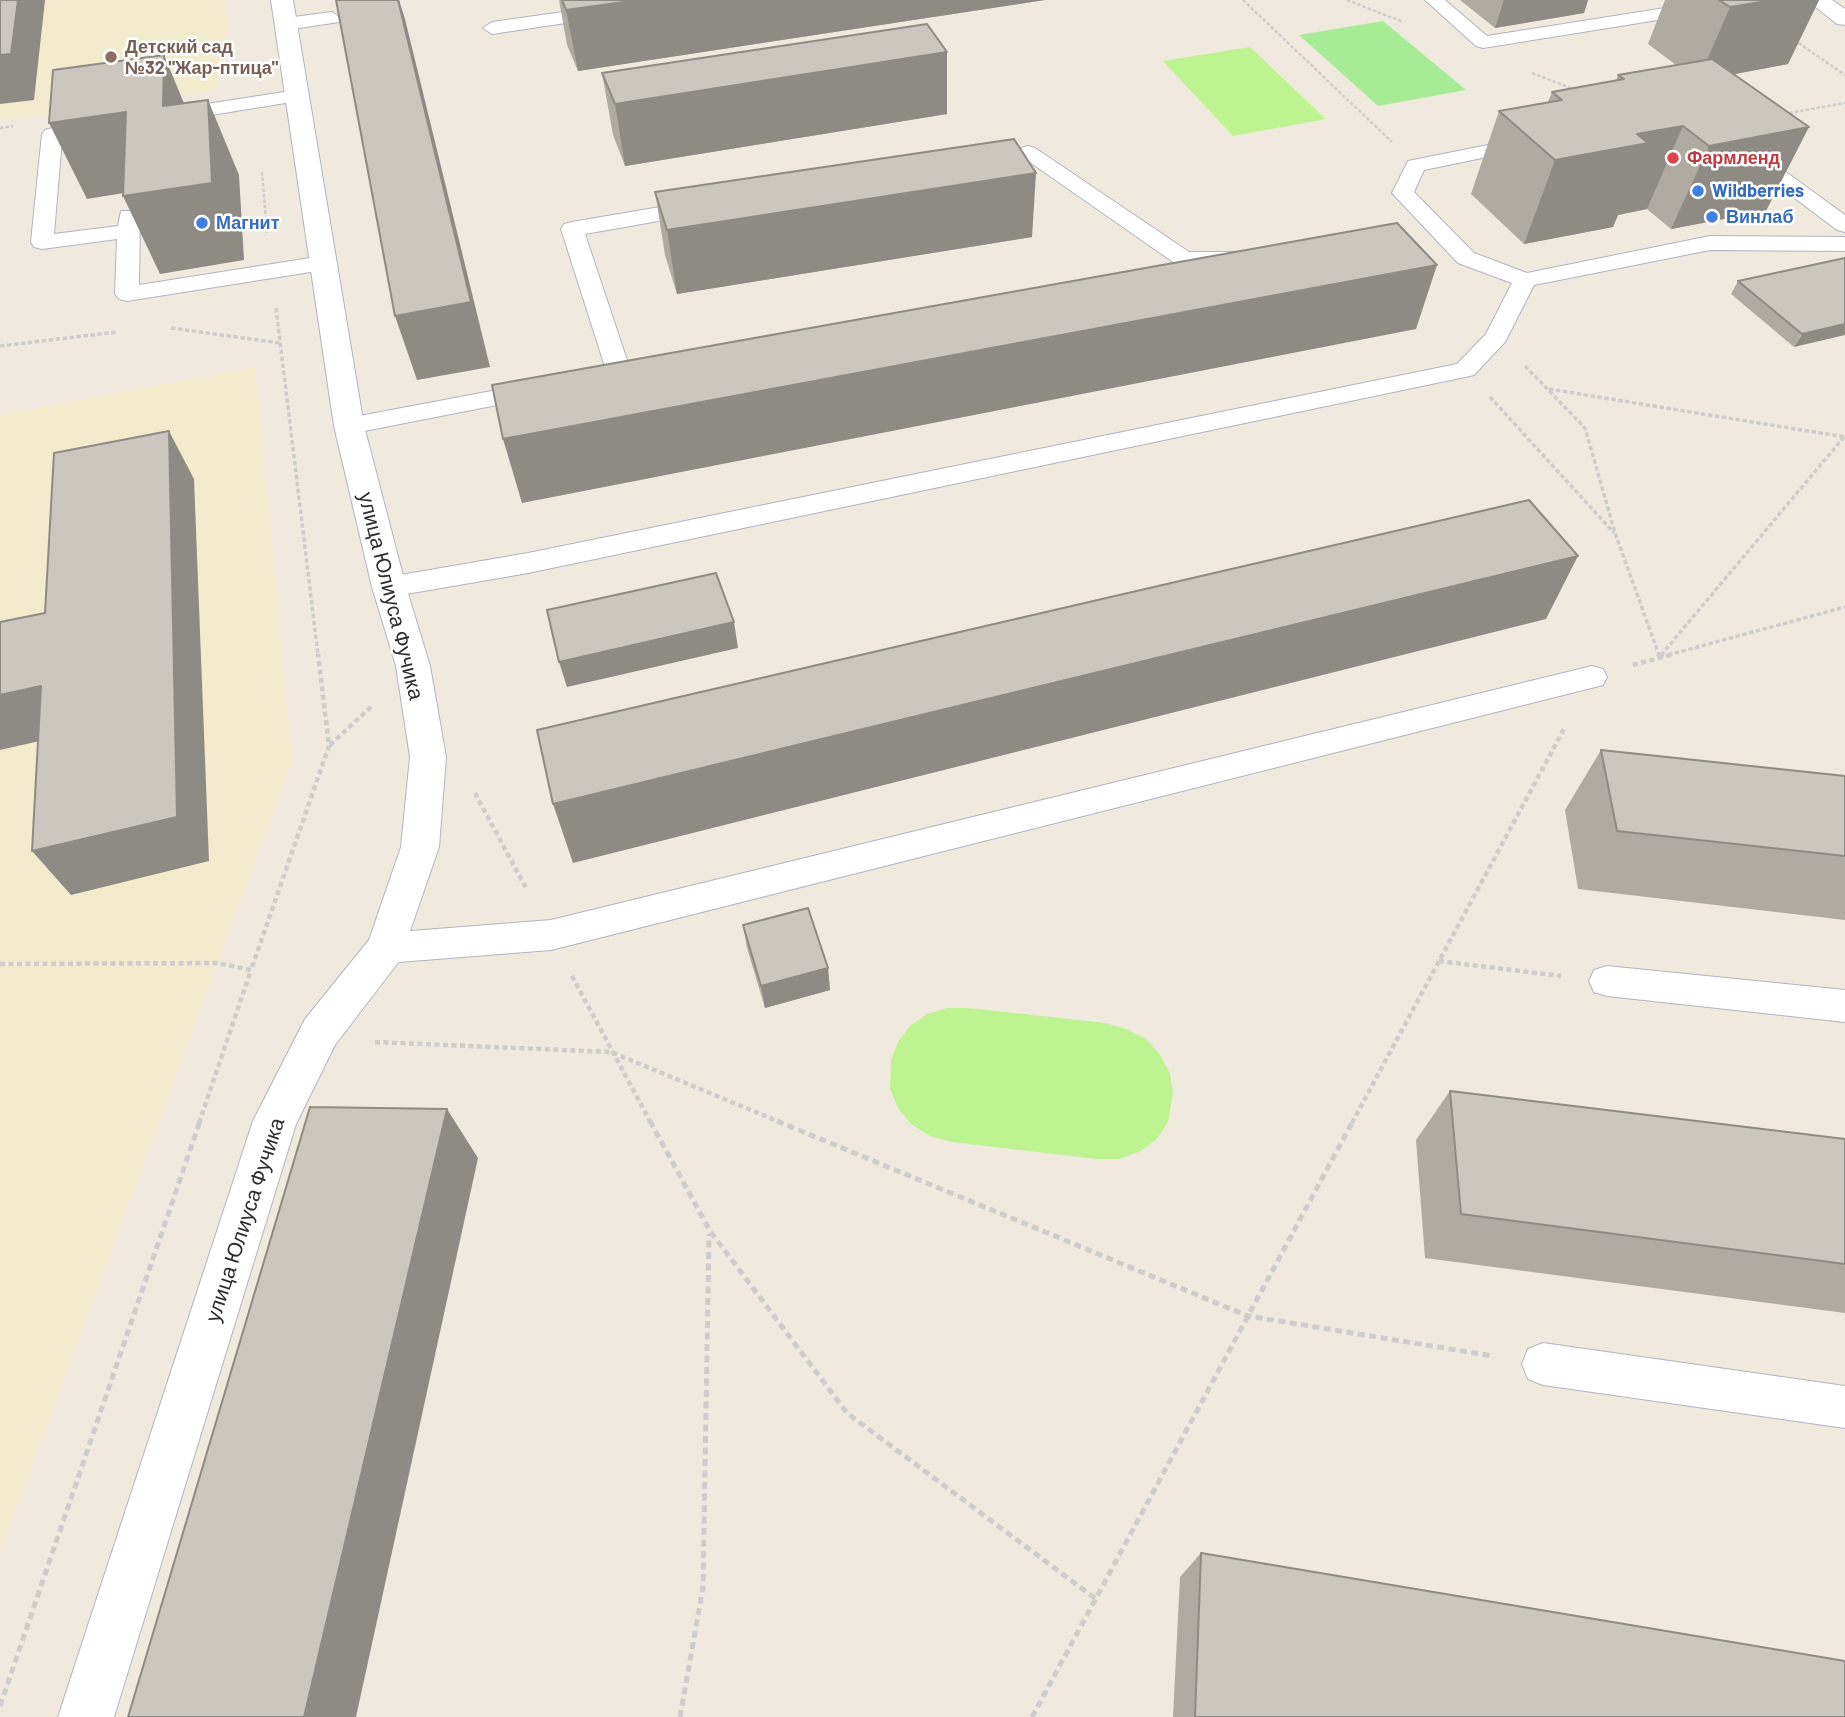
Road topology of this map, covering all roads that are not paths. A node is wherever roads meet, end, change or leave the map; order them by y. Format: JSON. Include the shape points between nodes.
{"nodes":[{"id":1,"x":686,"y":0,"type":"edge"},
{"id":2,"x":1434,"y":0,"type":"edge"},
{"id":3,"x":1818,"y":0,"type":"edge"},
{"id":4,"x":1745,"y":1,"type":"edge"},
{"id":5,"x":284,"y":12,"type":"edge"},
{"id":6,"x":332,"y":18,"type":"dead end"},
{"id":7,"x":1845,"y":19,"type":"edge"},
{"id":8,"x":492,"y":28,"type":"dead end"},
{"id":9,"x":297,"y":96,"type":"junction"},
{"id":10,"x":148,"y":120,"type":"edge"},
{"id":11,"x":120,"y":124,"type":"edge"},
{"id":12,"x":1724,"y":136,"type":"edge"},
{"id":13,"x":1546,"y":140,"type":"edge"},
{"id":14,"x":1028,"y":152,"type":"dead end"},
{"id":15,"x":722,"y":203,"type":"edge"},
{"id":16,"x":1845,"y":225,"type":"edge"},
{"id":17,"x":1845,"y":244,"type":"edge"},
{"id":18,"x":1440,"y":258,"type":"dead end"},
{"id":19,"x":1466,"y":258,"type":"junction"},
{"id":20,"x":1265,"y":259,"type":"edge"},
{"id":21,"x":323,"y":263,"type":"junction"},
{"id":22,"x":1524,"y":280,"type":"junction"},
{"id":23,"x":349,"y":426,"type":"junction"},
{"id":24,"x":389,"y":587,"type":"junction"},
{"id":25,"x":1592,"y":677,"type":"road end"},
{"id":26,"x":386,"y":948,"type":"junction"},
{"id":27,"x":1607,"y":981,"type":"road end"},
{"id":28,"x":1845,"y":1006,"type":"edge"},
{"id":29,"x":1543,"y":1364,"type":"road end"},
{"id":30,"x":1845,"y":1407,"type":"edge"},
{"id":31,"x":86,"y":1717,"type":"edge"}],
"edges":[{"from":1,"to":8,"type":"lane"},
{"from":2,"to":4,"type":"lane","via":[[1483,42]]},
{"from":3,"to":7,"type":"street"},
{"from":5,"to":6,"type":"lane"},
{"from":5,"to":9,"type":"street","name":"улица Юлиуса Фучика"},
{"from":9,"to":10,"type":"lane"},
{"from":9,"to":21,"type":"street","name":"улица Юлиуса Фучика"},
{"from":11,"to":21,"type":"lane","via":[[52,134],[42,242],[129,223],[127,294]]},
{"from":12,"to":16,"type":"lane"},
{"from":13,"to":19,"type":"lane","via":[[1415,164],[1403,193]]},
{"from":14,"to":20,"type":"lane","via":[[1184,259]]},
{"from":15,"to":23,"type":"lane","via":[[572,229],[620,375]]},
{"from":17,"to":22,"type":"lane","via":[[1710,243]]},
{"from":18,"to":19,"type":"lane"},
{"from":19,"to":22,"type":"lane"},
{"from":21,"to":23,"type":"street","name":"улица Юлиуса Фучика"},
{"from":22,"to":24,"type":"lane","via":[[1496,337],[1465,370],[528,563]]},
{"from":23,"to":24,"type":"street","name":"улица Юлиуса Фучика"},
{"from":24,"to":26,"type":"street","name":"улица Юлиуса Фучика","via":[[413,666],[428,757],[420,847]]},
{"from":25,"to":26,"type":"lane","via":[[551,935]]},
{"from":26,"to":31,"type":"street","name":"улица Юлиуса Фучика","via":[[320,1032],[275,1121]]},
{"from":27,"to":28,"type":"lane"},
{"from":29,"to":30,"type":"lane"}]}
